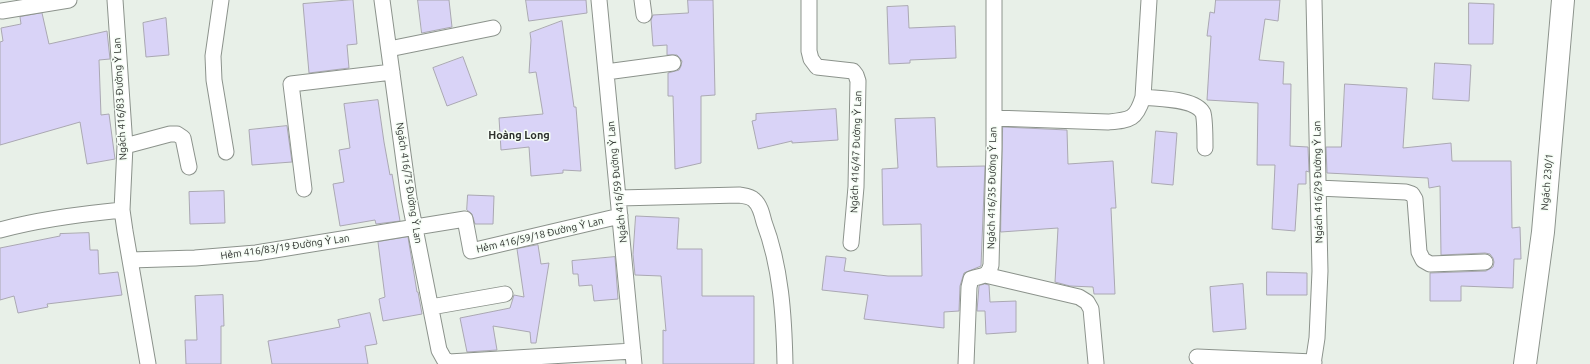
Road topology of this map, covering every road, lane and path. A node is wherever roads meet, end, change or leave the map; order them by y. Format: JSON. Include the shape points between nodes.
{"nodes":[{"id":1,"x":69,"y":0,"type":"edge"},
{"id":2,"x":115,"y":0,"type":"edge"},
{"id":3,"x":221,"y":0,"type":"edge"},
{"id":4,"x":382,"y":0,"type":"edge"},
{"id":5,"x":599,"y":0,"type":"edge"},
{"id":6,"x":809,"y":0,"type":"edge"},
{"id":7,"x":994,"y":0,"type":"edge"},
{"id":8,"x":1149,"y":0,"type":"edge"},
{"id":9,"x":1314,"y":0,"type":"edge"},
{"id":10,"x":1563,"y":0,"type":"edge"},
{"id":11,"x":2,"y":11,"type":"dead end"},
{"id":12,"x":493,"y":28,"type":"dead end"},
{"id":13,"x":389,"y":50,"type":"junction"},
{"id":14,"x":673,"y":63,"type":"dead end"},
{"id":15,"x":392,"y":72,"type":"junction"},
{"id":16,"x":606,"y":72,"type":"junction"},
{"id":17,"x":1143,"y":97,"type":"junction"},
{"id":18,"x":994,"y":118,"type":"junction"},
{"id":19,"x":125,"y":146,"type":"junction"},
{"id":20,"x":1205,"y":148,"type":"dead end"},
{"id":21,"x":226,"y":152,"type":"dead end"},
{"id":22,"x":189,"y":167,"type":"dead end"},
{"id":23,"x":1318,"y":188,"type":"junction"},
{"id":24,"x":304,"y":189,"type":"dead end"},
{"id":25,"x":619,"y":198,"type":"junction"},
{"id":26,"x":122,"y":210,"type":"junction"},
{"id":27,"x":620,"y":216,"type":"junction"},
{"id":28,"x":416,"y":228,"type":"junction"},
{"id":29,"x":0,"y":230,"type":"edge"},
{"id":30,"x":851,"y":243,"type":"dead end"},
{"id":31,"x":130,"y":260,"type":"junction"},
{"id":32,"x":1484,"y":262,"type":"dead end"},
{"id":33,"x":985,"y":275,"type":"junction"},
{"id":34,"x":505,"y":294,"type":"dead end"},
{"id":35,"x":431,"y":307,"type":"junction"},
{"id":36,"x":634,"y":357,"type":"edge"},
{"id":37,"x":1197,"y":357,"type":"dead end"},
{"id":38,"x":449,"y":363,"type":"edge"},
{"id":39,"x":1096,"y":363,"type":"edge"},
{"id":40,"x":1313,"y":363,"type":"edge"},
{"id":41,"x":148,"y":364,"type":"edge"},
{"id":42,"x":786,"y":364,"type":"edge"},
{"id":43,"x":966,"y":364,"type":"edge"},
{"id":44,"x":1525,"y":364,"type":"edge"}],
"edges":[{"from":1,"to":11,"type":"lane"},
{"from":2,"to":19,"type":"lane","name":"Ngách 416/83 Đường Ỷ Lan"},
{"from":3,"to":21,"type":"lane","via":[[213,56],[214,80]]},
{"from":4,"to":13,"type":"lane","name":"Ngách 416/75 Đường Ỷ Lan"},
{"from":5,"to":16,"type":"lane","name":"Ngách 416/59 Đường Ỷ Lan"},
{"from":6,"to":30,"type":"lane","name":"Ngách 416/47 Đường Ỷ Lan","via":[[811,59],[817,67],[852,72],[858,82],[856,187]]},
{"from":7,"to":18,"type":"lane","name":"Ngách 416/35 Đường Ỷ Lan"},
{"from":8,"to":17,"type":"lane"},
{"from":9,"to":23,"type":"lane","name":"Ngách 416/29 Đường Ỷ Lan"},
{"from":10,"to":44,"type":"street","name":"Ngách 230/1","via":[[1543,232]]},
{"from":12,"to":13,"type":"lane"},
{"from":13,"to":15,"type":"lane","name":"Ngách 416/75 Đường Ỷ Lan"},
{"from":14,"to":16,"type":"lane"},
{"from":15,"to":24,"type":"lane","via":[[291,84]]},
{"from":15,"to":28,"type":"lane","name":"Ngách 416/75 Đường Ỷ Lan","via":[[409,198]]},
{"from":16,"to":25,"type":"lane","name":"Ngách 416/59 Đường Ỷ Lan"},
{"from":17,"to":18,"type":"lane","via":[[1139,111],[1134,117],[1124,121]]},
{"from":17,"to":20,"type":"lane","via":[[1188,102],[1198,108],[1203,114]]},
{"from":18,"to":33,"type":"lane","name":"Ngách 416/35 Đường Ỷ Lan","via":[[990,265],[989,272]]},
{"from":19,"to":22,"type":"lane","via":[[177,134],[183,138]]},
{"from":19,"to":26,"type":"lane","name":"Ngách 416/83 Đường Ỷ Lan"},
{"from":23,"to":32,"type":"lane","via":[[1412,194],[1416,198],[1419,252],[1423,260],[1430,264]]},
{"from":23,"to":40,"type":"lane","name":"Ngách 416/29 Đường Ỷ Lan","via":[[1320,271],[1317,338]]},
{"from":25,"to":27,"type":"lane","name":"Ngách 416/59 Đường Ỷ Lan"},
{"from":25,"to":42,"type":"lane","via":[[739,195],[753,199],[768,232],[779,277]]},
{"from":26,"to":29,"type":"lane","via":[[79,214]]},
{"from":26,"to":31,"type":"lane","name":"Ngách 416/83 Đường Ỷ Lan"},
{"from":27,"to":28,"type":"lane","name":"Hẻm 416/59/18 Đường Ỷ Lan","via":[[471,251],[465,219]]},
{"from":27,"to":36,"type":"lane","name":"Ngách 416/59 Đường Ỷ Lan"},
{"from":28,"to":31,"type":"lane","name":"Hẻm 416/83/19 Đường Ỷ Lan","via":[[256,253]]},
{"from":28,"to":35,"type":"lane","name":"Ngách 416/75 Đường Ỷ Lan"},
{"from":31,"to":41,"type":"lane","name":"Ngách 416/83 Đường Ỷ Lan"},
{"from":33,"to":39,"type":"lane","via":[[1079,297],[1087,302],[1091,309]]},
{"from":33,"to":43,"type":"lane","via":[[971,280],[969,287]]},
{"from":34,"to":35,"type":"lane"},
{"from":35,"to":38,"type":"lane","name":"Ngách 416/75 Đường Ỷ Lan","via":[[439,350]]},
{"from":36,"to":38,"type":"lane"},
{"from":37,"to":40,"type":"lane"}]}
